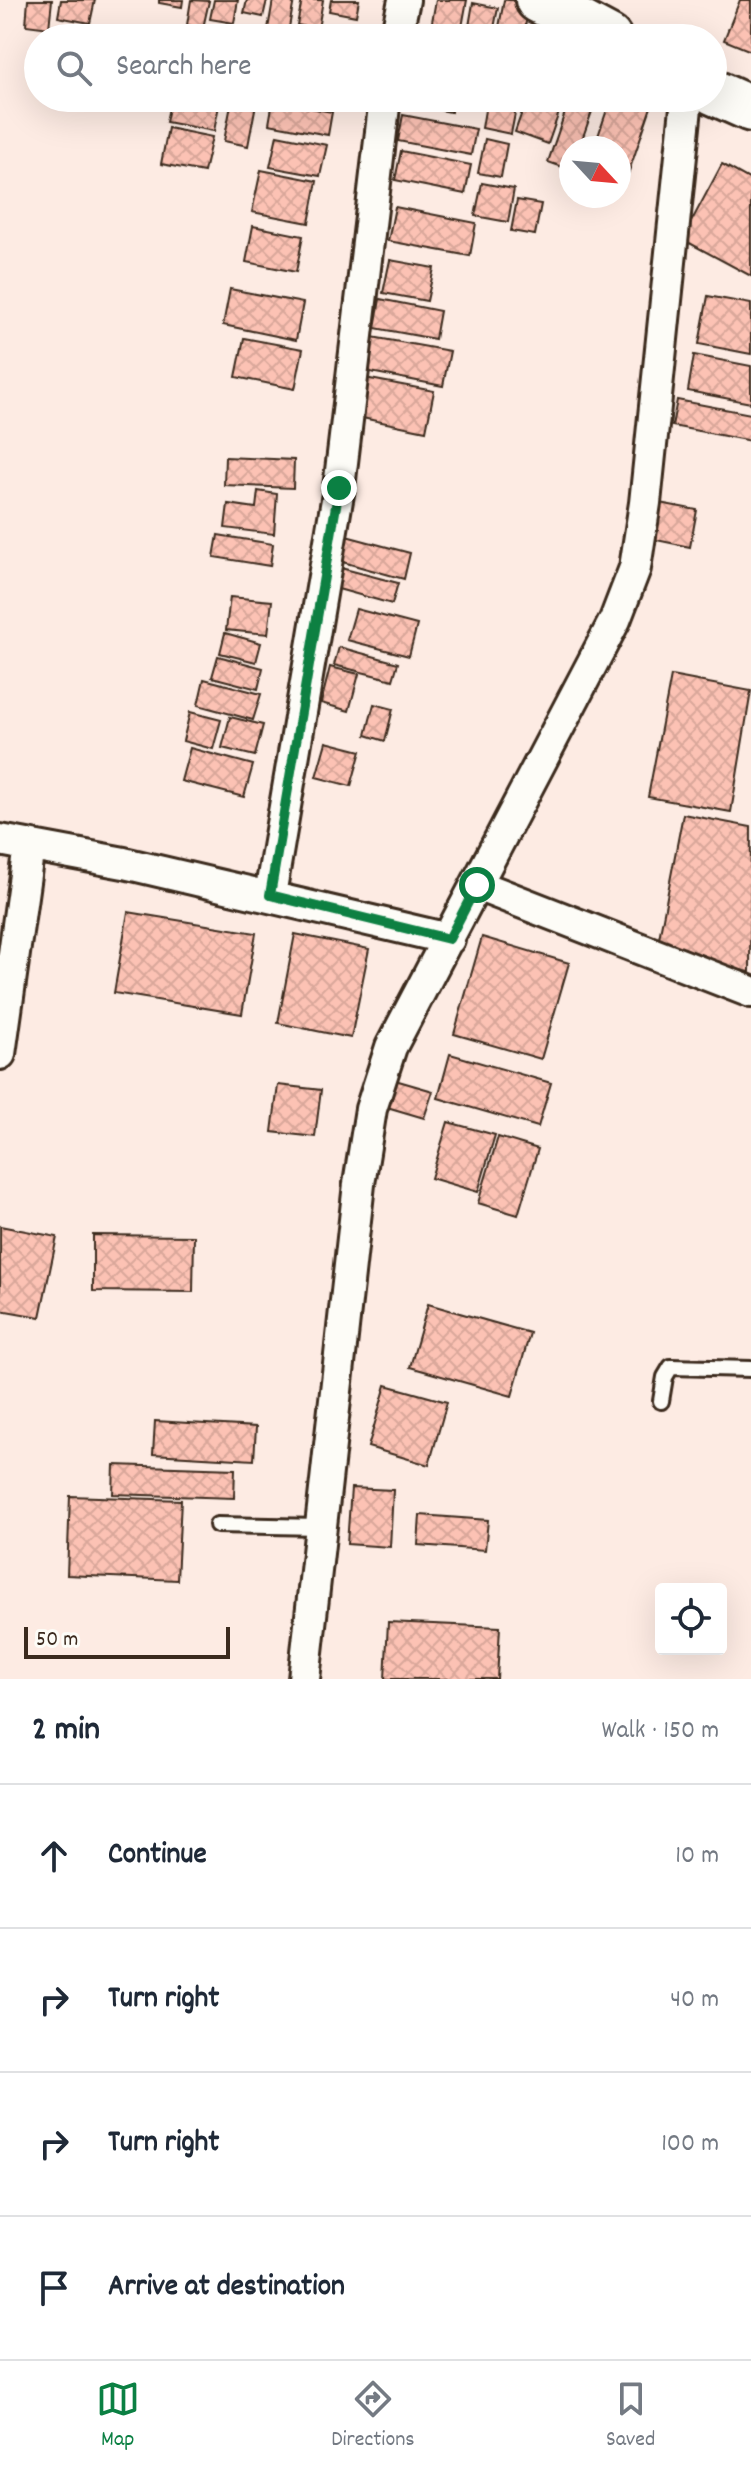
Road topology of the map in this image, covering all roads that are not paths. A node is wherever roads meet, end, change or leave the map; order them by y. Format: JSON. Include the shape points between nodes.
{"nodes":[{"id":1,"x":404,"y":0,"type":"edge"},
{"id":2,"x":538,"y":0,"type":"edge"},
{"id":3,"x":399,"y":24,"type":"edge"},
{"id":4,"x":583,"y":24,"type":"edge"},
{"id":5,"x":727,"y":98,"type":"edge"},
{"id":6,"x":751,"y":109,"type":"edge"},
{"id":7,"x":383,"y":112,"type":"edge"},
{"id":8,"x":686,"y":112,"type":"edge"},
{"id":9,"x":14,"y":843,"type":"edge"},
{"id":10,"x":477,"y":885,"type":"junction"},
{"id":11,"x":270,"y":895,"type":"junction"},
{"id":12,"x":449,"y":939,"type":"junction"},
{"id":13,"x":751,"y":992,"type":"edge"},
{"id":14,"x":0,"y":1054,"type":"edge"},
{"id":15,"x":751,"y":1369,"type":"edge"},
{"id":16,"x":661,"y":1401,"type":"dead end"},
{"id":17,"x":217,"y":1525,"type":"dead end"},
{"id":18,"x":320,"y":1527,"type":"junction"},
{"id":19,"x":304,"y":1679,"type":"edge"}],
"edges":[{"from":1,"to":3,"type":"street"},
{"from":2,"to":4,"type":"main road"},
{"from":5,"to":6,"type":"main road"},
{"from":7,"to":11,"type":"street","via":[[339,488]]},
{"from":8,"to":10,"type":"street","via":[[635,568],[615,620]]},
{"from":9,"to":11,"type":"street"},
{"from":9,"to":14,"type":"street"},
{"from":10,"to":12,"type":"street"},
{"from":10,"to":13,"type":"street"},
{"from":11,"to":12,"type":"street"},
{"from":12,"to":18,"type":"street","via":[[391,1047],[371,1109]]},
{"from":15,"to":16,"type":"lane","via":[[671,1367]]},
{"from":17,"to":18,"type":"lane"},
{"from":18,"to":19,"type":"street"}]}
